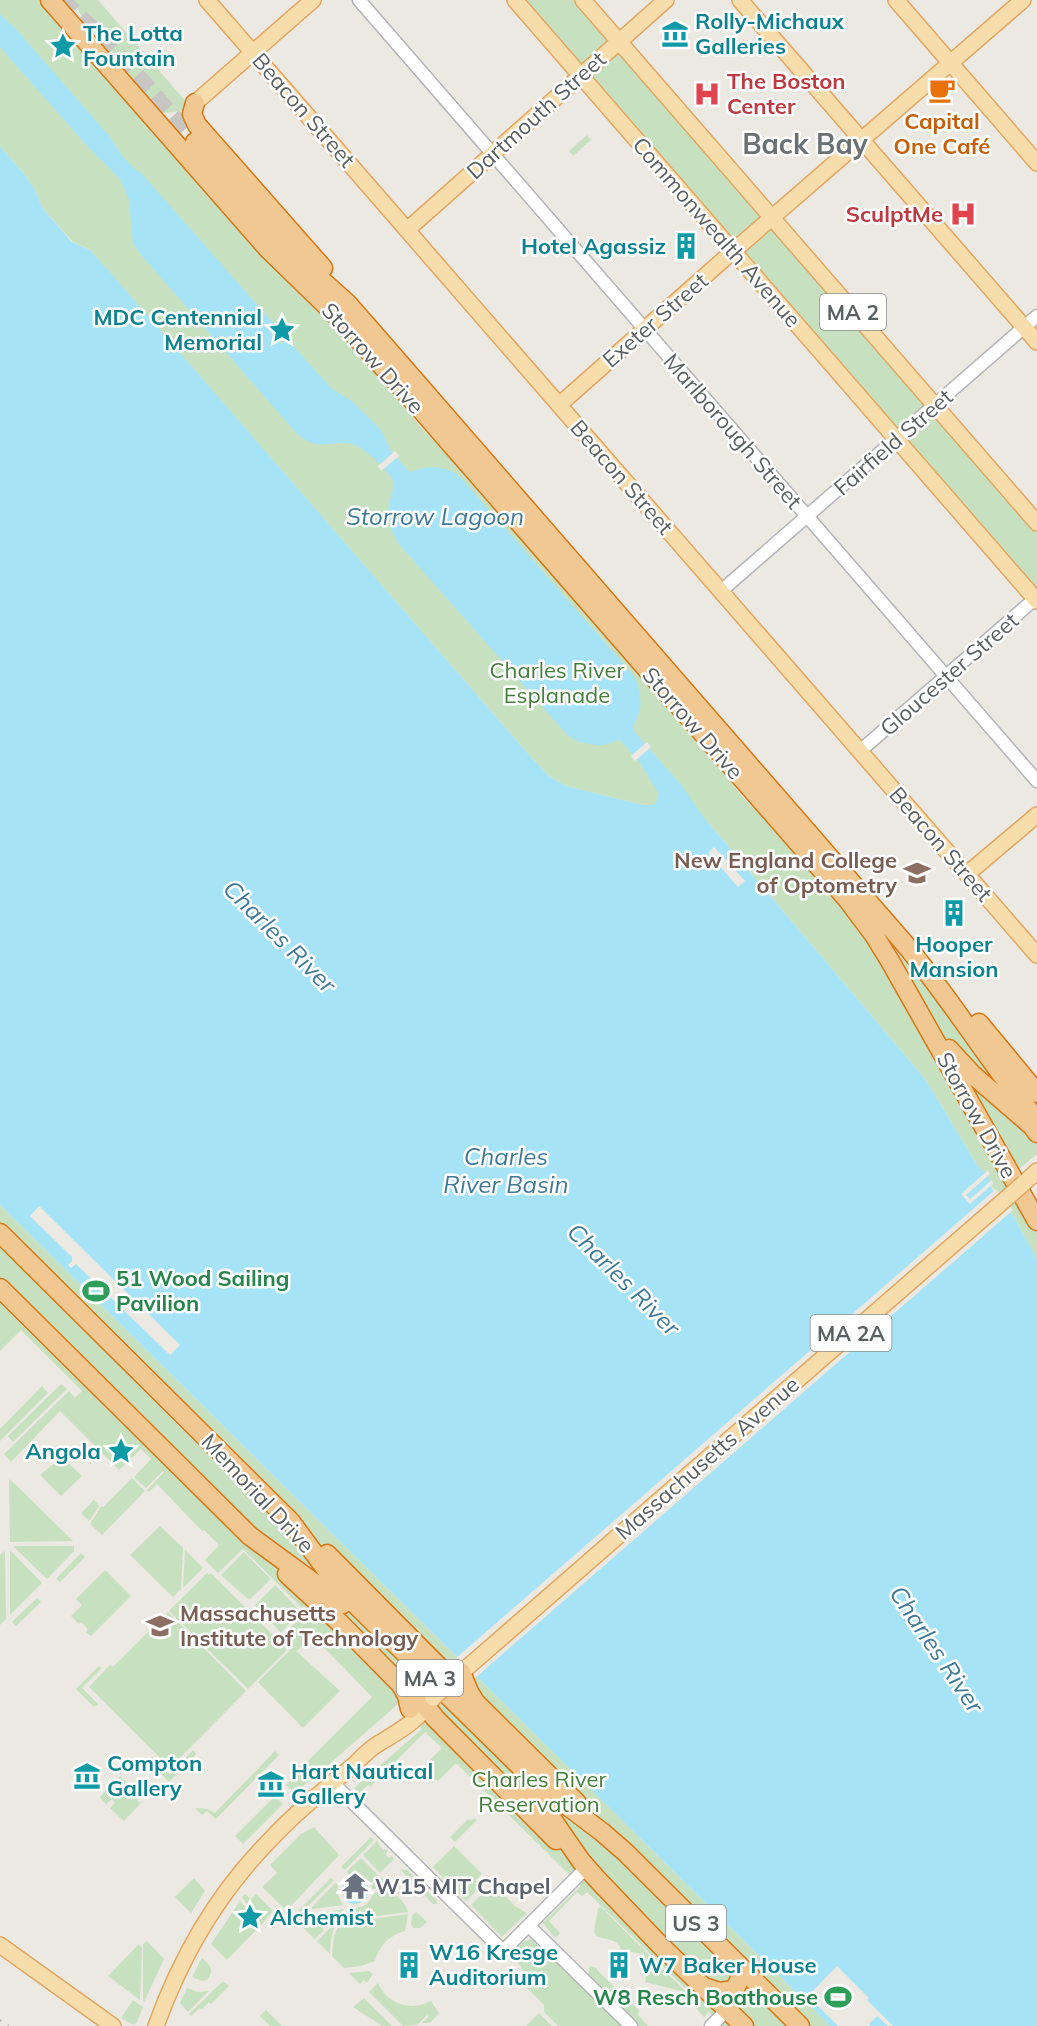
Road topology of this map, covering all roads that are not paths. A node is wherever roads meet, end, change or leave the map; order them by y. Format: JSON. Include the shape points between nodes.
{"nodes":[{"id":1,"x":50,"y":0,"type":"edge"},
{"id":2,"x":67,"y":0,"type":"edge"},
{"id":3,"x":207,"y":0,"type":"edge"},
{"id":4,"x":312,"y":0,"type":"edge"},
{"id":5,"x":359,"y":0,"type":"edge"},
{"id":6,"x":515,"y":0,"type":"edge"},
{"id":7,"x":583,"y":0,"type":"edge"},
{"id":8,"x":666,"y":0,"type":"edge"},
{"id":9,"x":740,"y":0,"type":"edge"},
{"id":10,"x":896,"y":0,"type":"edge"},
{"id":11,"x":1023,"y":0,"type":"edge"},
{"id":12,"x":619,"y":41,"type":"junction"},
{"id":13,"x":252,"y":52,"type":"junction"},
{"id":14,"x":950,"y":63,"type":"junction"},
{"id":15,"x":580,"y":75,"type":"junction"},
{"id":16,"x":195,"y":103,"type":"joint"},
{"id":17,"x":152,"y":116,"type":"junction"},
{"id":18,"x":862,"y":140,"type":"junction"},
{"id":19,"x":195,"y":142,"type":"tunnel mouth"},
{"id":20,"x":492,"y":154,"type":"junction"},
{"id":21,"x":1037,"y":163,"type":"edge"},
{"id":22,"x":772,"y":218,"type":"junction"},
{"id":23,"x":407,"y":230,"type":"junction"},
{"id":24,"x":734,"y":251,"type":"junction"},
{"id":25,"x":1037,"y":316,"type":"edge"},
{"id":26,"x":1025,"y":327,"type":"junction"},
{"id":27,"x":645,"y":329,"type":"junction"},
{"id":28,"x":376,"y":336,"type":"junction"},
{"id":29,"x":1037,"y":342,"type":"edge"},
{"id":30,"x":559,"y":405,"type":"junction"},
{"id":31,"x":935,"y":406,"type":"junction"},
{"id":32,"x":897,"y":439,"type":"junction"},
{"id":33,"x":808,"y":516,"type":"junction"},
{"id":34,"x":1037,"y":523,"type":"edge"},
{"id":35,"x":721,"y":591,"type":"junction"},
{"id":36,"x":1036,"y":599,"type":"edge"},
{"id":37,"x":945,"y":677,"type":"junction"},
{"id":38,"x":860,"y":751,"type":"junction"},
{"id":39,"x":1037,"y":781,"type":"edge"},
{"id":40,"x":1037,"y":814,"type":"edge"},
{"id":41,"x":967,"y":874,"type":"junction"},
{"id":42,"x":904,"y":943,"type":"junction"},
{"id":43,"x":1037,"y":955,"type":"edge"},
{"id":44,"x":929,"y":1028,"type":"junction"},
{"id":45,"x":1037,"y":1093,"type":"edge"},
{"id":46,"x":1037,"y":1120,"type":"edge"},
{"id":47,"x":1037,"y":1133,"type":"edge"},
{"id":48,"x":1037,"y":1172,"type":"edge"},
{"id":49,"x":1037,"y":1221,"type":"edge"},
{"id":50,"x":3,"y":1245,"type":"edge"},
{"id":51,"x":0,"y":1288,"type":"edge"},
{"id":52,"x":265,"y":1496,"type":"junction"},
{"id":53,"x":250,"y":1536,"type":"junction"},
{"id":54,"x":457,"y":1677,"type":"junction"},
{"id":55,"x":425,"y":1703,"type":"junction"},
{"id":56,"x":333,"y":1783,"type":"junction"},
{"id":57,"x":614,"y":1841,"type":"junction"},
{"id":58,"x":586,"y":1868,"type":"junction"},
{"id":59,"x":529,"y":1926,"type":"junction"},
{"id":60,"x":0,"y":1945,"type":"edge"},
{"id":61,"x":739,"y":1965,"type":"junction"},
{"id":62,"x":702,"y":1986,"type":"junction"},
{"id":63,"x":766,"y":1993,"type":"junction"},
{"id":64,"x":737,"y":2019,"type":"edge"},
{"id":65,"x":113,"y":2026,"type":"edge"},
{"id":66,"x":156,"y":2026,"type":"edge"},
{"id":67,"x":631,"y":2026,"type":"edge"},
{"id":68,"x":711,"y":2026,"type":"edge"},
{"id":69,"x":800,"y":2026,"type":"edge"}],
"edges":[{"from":1,"to":17,"type":"highway","name":"Storrow Drive"},
{"from":2,"to":17,"type":"highway"},
{"from":3,"to":13,"type":"main road","name":"Beacon Street"},
{"from":4,"to":13,"type":"main road"},
{"from":5,"to":20,"type":"street","name":"Marlborough Street"},
{"from":6,"to":15,"type":"main road","name":"Commonwealth Avenue","number":"MA 2"},
{"from":7,"to":12,"type":"main road","number":"MA 2"},
{"from":8,"to":12,"type":"main road","name":"Dartmouth Street"},
{"from":9,"to":18,"type":"main road"},
{"from":10,"to":14,"type":"main road"},
{"from":11,"to":14,"type":"main road","name":"Exeter Street"},
{"from":12,"to":15,"type":"main road","name":"Dartmouth Street"},
{"from":12,"to":22,"type":"main road","number":"MA 2"},
{"from":13,"to":16,"type":"main road"},
{"from":13,"to":23,"type":"main road","name":"Beacon Street"},
{"from":14,"to":18,"type":"main road","name":"Exeter Street"},
{"from":14,"to":21,"type":"main road"},
{"from":15,"to":20,"type":"main road","name":"Dartmouth Street"},
{"from":15,"to":24,"type":"main road","name":"Commonwealth Avenue","number":"MA 2"},
{"from":16,"to":28,"type":"highway","via":[[192,114],[197,125],[349,297]]},
{"from":17,"to":44,"type":"highway","name":"Storrow Drive","via":[[280,261],[352,332],[843,894],[883,948]]},
{"from":18,"to":22,"type":"main road","name":"Exeter Street"},
{"from":18,"to":26,"type":"main road"},
{"from":19,"to":28,"type":"highway","name":"Storrow Drive","via":[[289,251]]},
{"from":20,"to":23,"type":"main road","name":"Dartmouth Street"},
{"from":20,"to":27,"type":"street","name":"Marlborough Street"},
{"from":22,"to":24,"type":"main road","name":"Exeter Street"},
{"from":22,"to":31,"type":"main road","number":"MA 2"},
{"from":23,"to":30,"type":"main road","name":"Beacon Street"},
{"from":24,"to":27,"type":"main road","name":"Exeter Street"},
{"from":24,"to":32,"type":"main road","name":"Commonwealth Avenue","number":"MA 2"},
{"from":25,"to":26,"type":"street","name":"Fairfield Street"},
{"from":26,"to":29,"type":"main road"},
{"from":26,"to":31,"type":"street","name":"Fairfield Street"},
{"from":27,"to":30,"type":"main road","name":"Exeter Street"},
{"from":27,"to":33,"type":"street","name":"Marlborough Street"},
{"from":28,"to":42,"type":"highway","name":"Storrow Drive"},
{"from":30,"to":35,"type":"main road","name":"Beacon Street"},
{"from":31,"to":32,"type":"street","name":"Fairfield Street"},
{"from":31,"to":34,"type":"main road","number":"MA 2"},
{"from":32,"to":33,"type":"street","name":"Fairfield Street"},
{"from":32,"to":36,"type":"main road","name":"Commonwealth Avenue","number":"MA 2"},
{"from":33,"to":35,"type":"street","name":"Fairfield Street"},
{"from":33,"to":37,"type":"street","name":"Marlborough Street"},
{"from":35,"to":38,"type":"main road","name":"Beacon Street"},
{"from":36,"to":37,"type":"street","name":"Gloucester Street"},
{"from":37,"to":38,"type":"street","name":"Gloucester Street"},
{"from":37,"to":39,"type":"street","name":"Marlborough Street"},
{"from":38,"to":41,"type":"main road","name":"Beacon Street"},
{"from":40,"to":41,"type":"main road"},
{"from":41,"to":43,"type":"main road","name":"Beacon Street"},
{"from":42,"to":45,"type":"highway","via":[[934,971]]},
{"from":42,"to":46,"type":"highway","name":"Storrow Drive"},
{"from":44,"to":47,"type":"highway"},
{"from":44,"to":49,"type":"highway","name":"Storrow Drive"},
{"from":48,"to":54,"type":"main road","name":"Massachusetts Avenue","number":"MA 2A","bridge":true},
{"from":50,"to":52,"type":"highway","name":"Memorial Drive","number":"MA 3"},
{"from":51,"to":53,"type":"highway","name":"Memorial Drive","number":"MA 3"},
{"from":52,"to":54,"type":"highway"},
{"from":52,"to":57,"type":"highway","name":"Memorial Drive","number":"MA 3","via":[[296,1527],[336,1583],[364,1613],[536,1782]]},
{"from":53,"to":55,"type":"highway","via":[[401,1685],[407,1696]]},
{"from":53,"to":58,"type":"highway","name":"Memorial Drive","number":"MA 3","via":[[333,1595],[533,1793]]},
{"from":54,"to":55,"type":"main road","name":"Massachusetts Avenue","number":"MA 2A","bridge":true},
{"from":54,"to":57,"type":"highway","via":[[475,1702]]},
{"from":55,"to":56,"type":"main road","name":"Massachusetts Avenue","number":"MA 2A","via":[[387,1730]]},
{"from":55,"to":58,"type":"highway"},
{"from":56,"to":59,"type":"street","via":[[502,1951]]},
{"from":56,"to":66,"type":"main road","name":"Massachusetts Avenue","number":"MA 2A","via":[[269,1840],[225,1892],[187,1954]]},
{"from":57,"to":61,"type":"highway","name":"Memorial Drive","number":"US 3"},
{"from":58,"to":59,"type":"street"},
{"from":58,"to":62,"type":"highway","name":"Memorial Drive","number":"US 3"},
{"from":59,"to":67,"type":"street"},
{"from":60,"to":65,"type":"main road"},
{"from":61,"to":62,"type":"highway","via":[[740,1979],[734,1990],[719,1992]]},
{"from":61,"to":63,"type":"highway","name":"Memorial Drive","number":"US 3"},
{"from":62,"to":64,"type":"highway","name":"Memorial Drive","number":"US 3"},
{"from":63,"to":64,"type":"highway","via":[[758,1990],[742,1997]]},
{"from":63,"to":69,"type":"highway","name":"Memorial Drive","number":"US 3"},
{"from":64,"to":68,"type":"street"}]}
